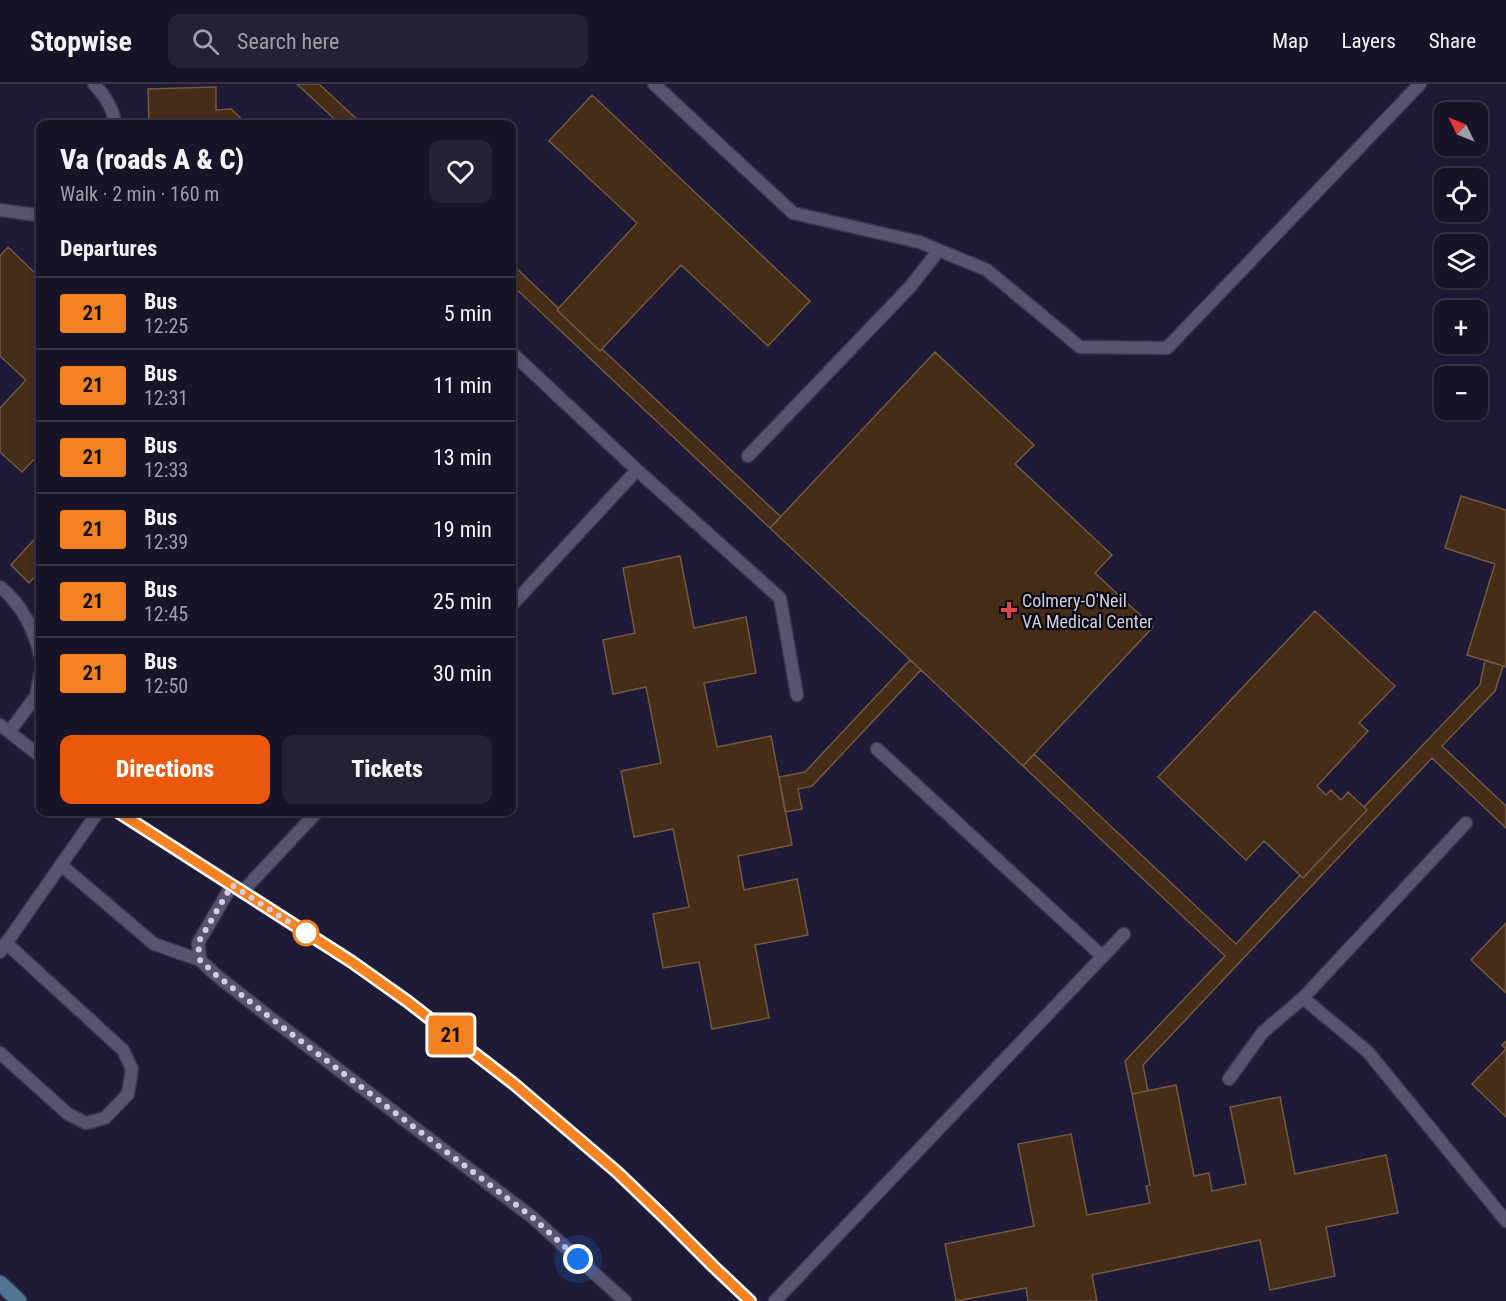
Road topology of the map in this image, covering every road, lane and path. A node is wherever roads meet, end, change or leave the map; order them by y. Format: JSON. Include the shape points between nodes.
{"nodes":[{"id":1,"x":94,"y":84,"type":"edge"},
{"id":2,"x":654,"y":84,"type":"edge"},
{"id":3,"x":1420,"y":84,"type":"edge"},
{"id":4,"x":114,"y":120,"type":"edge"},
{"id":5,"x":0,"y":210,"type":"edge"},
{"id":6,"x":36,"y":215,"type":"edge"},
{"id":7,"x":939,"y":250,"type":"junction"},
{"id":8,"x":516,"y":357,"type":"edge"},
{"id":9,"x":748,"y":456,"type":"dead end"},
{"id":10,"x":638,"y":470,"type":"junction"},
{"id":11,"x":0,"y":587,"type":"edge"},
{"id":12,"x":516,"y":600,"type":"edge"},
{"id":13,"x":36,"y":638,"type":"edge"},
{"id":14,"x":797,"y":695,"type":"dead end"},
{"id":15,"x":36,"y":696,"type":"edge"},
{"id":16,"x":4,"y":728,"type":"edge"},
{"id":17,"x":877,"y":749,"type":"dead end"},
{"id":18,"x":36,"y":753,"type":"edge"},
{"id":19,"x":95,"y":816,"type":"edge"},
{"id":20,"x":124,"y":816,"type":"edge"},
{"id":21,"x":313,"y":816,"type":"edge"},
{"id":22,"x":1466,"y":823,"type":"dead end"},
{"id":23,"x":61,"y":865,"type":"junction"},
{"id":24,"x":237,"y":889,"type":"junction"},
{"id":25,"x":1124,"y":934,"type":"dead end"},
{"id":26,"x":3,"y":947,"type":"edge"},
{"id":27,"x":1102,"y":956,"type":"junction"},
{"id":28,"x":200,"y":960,"type":"junction"},
{"id":29,"x":1303,"y":998,"type":"junction"},
{"id":30,"x":0,"y":1053,"type":"edge"},
{"id":31,"x":1229,"y":1079,"type":"dead end"},
{"id":32,"x":1506,"y":1221,"type":"edge"},
{"id":33,"x":0,"y":1283,"type":"edge"},
{"id":34,"x":19,"y":1301,"type":"edge"},
{"id":35,"x":625,"y":1301,"type":"edge"},
{"id":36,"x":750,"y":1301,"type":"edge"},
{"id":37,"x":775,"y":1301,"type":"edge"}],
"edges":[{"from":1,"to":4,"type":"lane","via":[[104,95]]},
{"from":2,"to":7,"type":"lane","via":[[793,213]]},
{"from":3,"to":7,"type":"lane","via":[[1167,348],[1080,347],[987,270]]},
{"from":5,"to":6,"type":"lane"},
{"from":7,"to":9,"type":"lane","via":[[910,287]]},
{"from":8,"to":10,"type":"lane"},
{"from":10,"to":12,"type":"lane"},
{"from":10,"to":14,"type":"lane","via":[[780,598]]},
{"from":11,"to":13,"type":"lane","via":[[22,612]]},
{"from":15,"to":16,"type":"lane"},
{"from":16,"to":18,"type":"lane"},
{"from":17,"to":27,"type":"lane"},
{"from":19,"to":23,"type":"lane"},
{"from":20,"to":24,"type":"lane"},
{"from":21,"to":24,"type":"lane"},
{"from":22,"to":29,"type":"lane"},
{"from":23,"to":26,"type":"lane"},
{"from":23,"to":28,"type":"lane","via":[[154,944]]},
{"from":24,"to":28,"type":"lane","via":[[198,943]]},
{"from":24,"to":36,"type":"lane","via":[[398,994],[514,1084],[617,1172]]},
{"from":25,"to":27,"type":"lane"},
{"from":26,"to":30,"type":"lane","via":[[123,1050],[132,1069],[128,1094],[105,1118],[86,1123],[68,1114]]},
{"from":27,"to":37,"type":"lane"},
{"from":28,"to":35,"type":"lane","via":[[532,1217]]},
{"from":29,"to":31,"type":"lane","via":[[1263,1032]]},
{"from":29,"to":32,"type":"lane","via":[[1368,1052]]},
{"from":33,"to":34,"type":"main road"}]}
